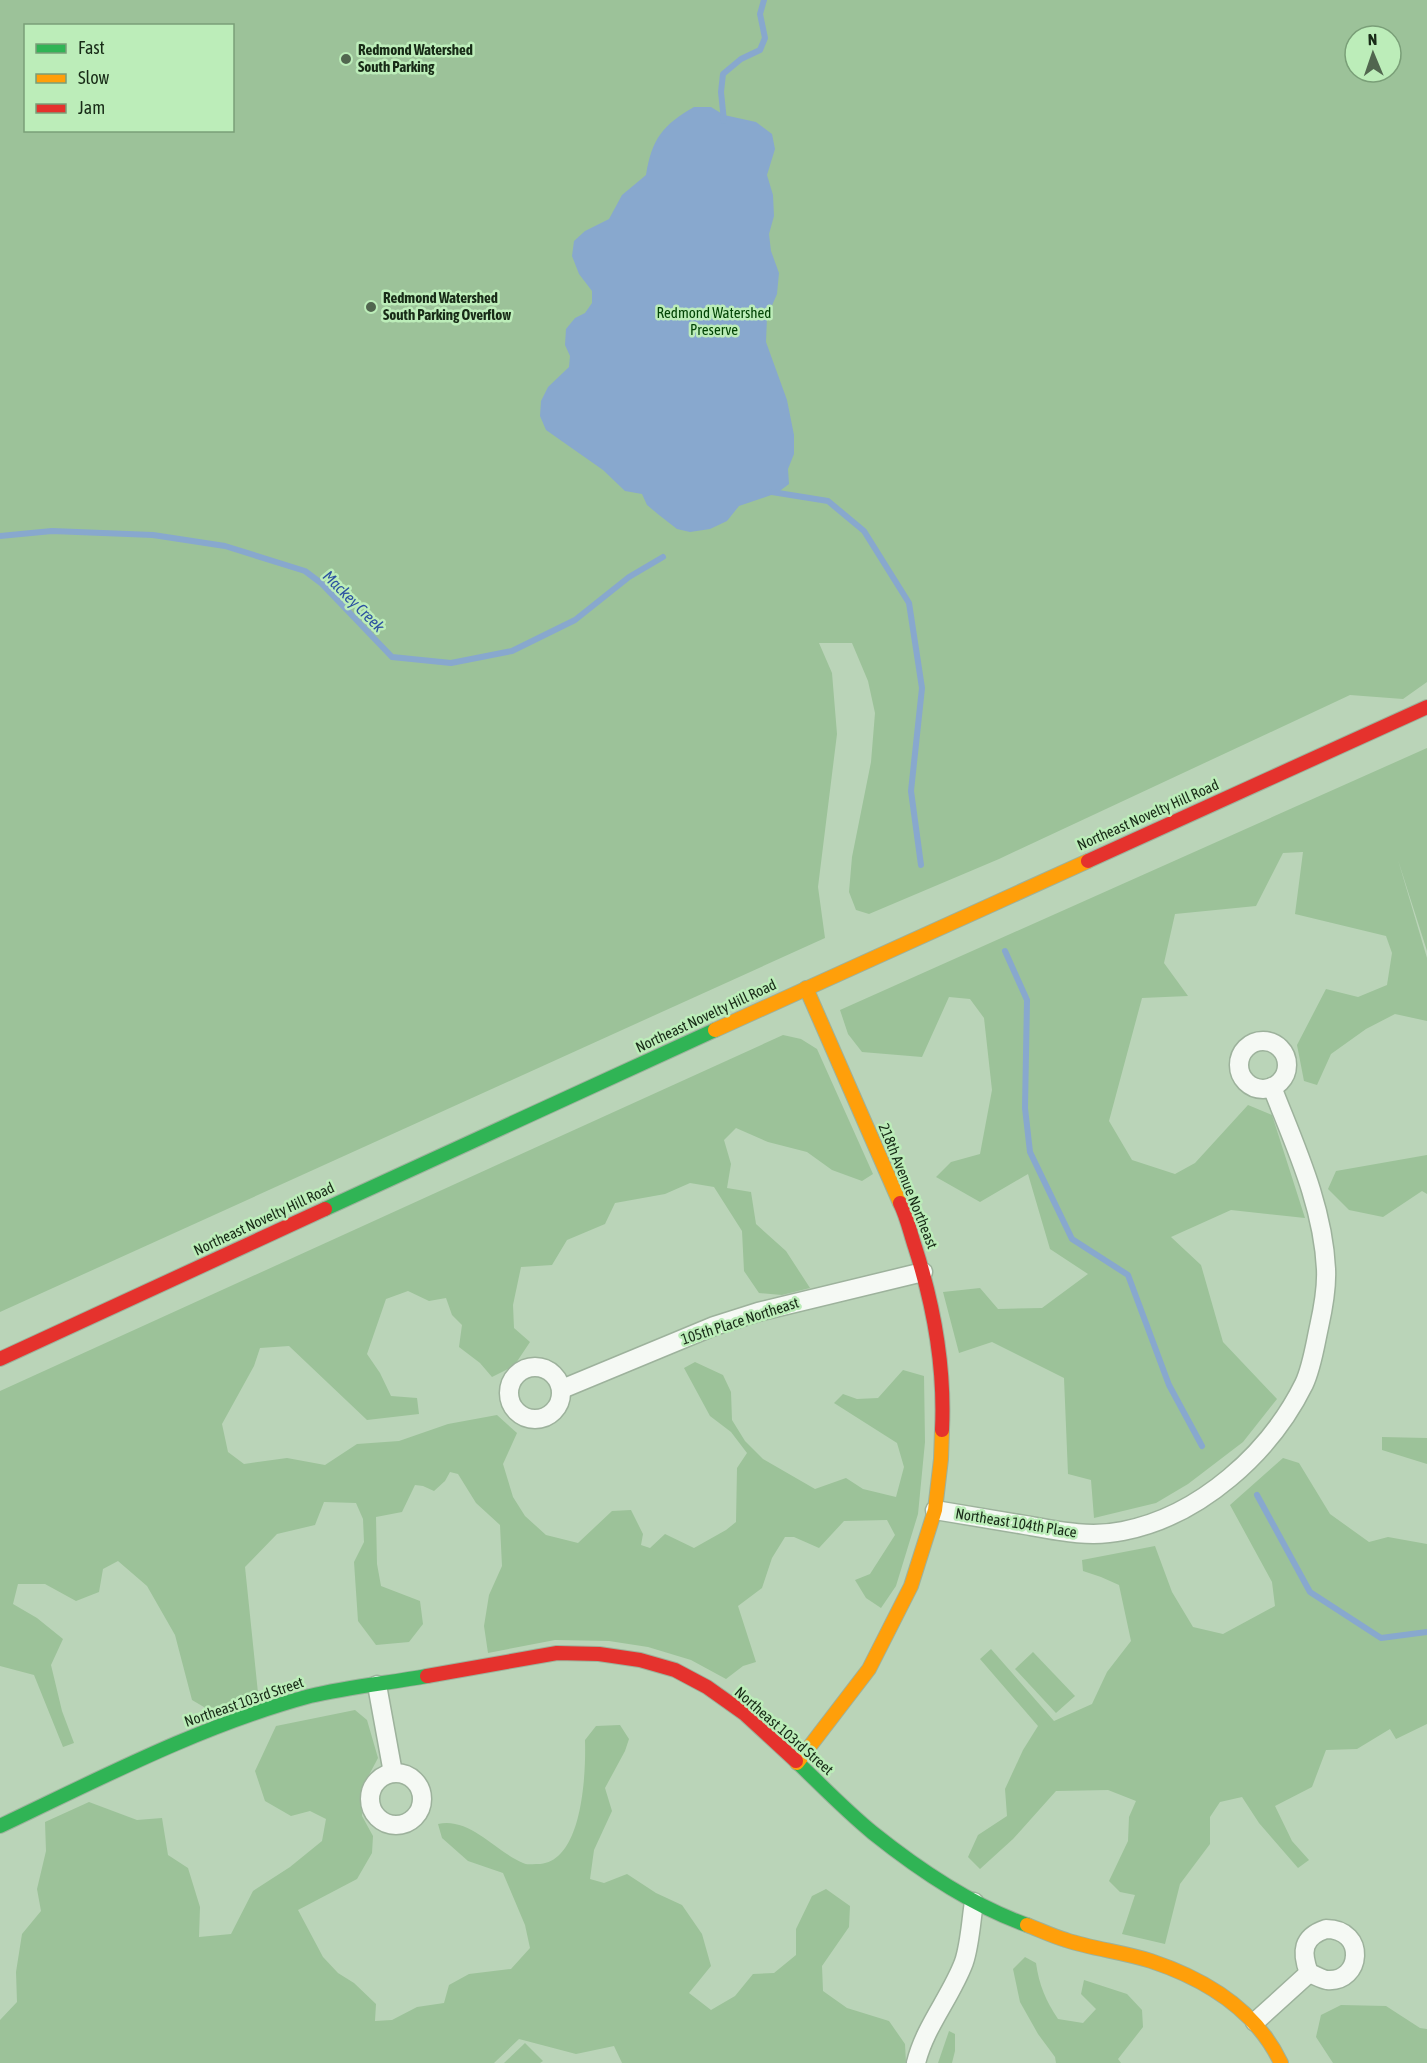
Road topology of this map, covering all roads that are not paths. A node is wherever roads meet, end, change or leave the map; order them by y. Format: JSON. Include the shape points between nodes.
{"nodes":[{"id":1,"x":1427,"y":706,"type":"edge"},
{"id":2,"x":806,"y":988,"type":"junction"},
{"id":3,"x":1272,"y":1087,"type":"dead end"},
{"id":4,"x":923,"y":1272,"type":"junction"},
{"id":5,"x":0,"y":1359,"type":"edge"},
{"id":6,"x":562,"y":1389,"type":"dead end"},
{"id":7,"x":935,"y":1510,"type":"junction"},
{"id":8,"x":377,"y":1686,"type":"junction"},
{"id":9,"x":797,"y":1763,"type":"junction"},
{"id":10,"x":393,"y":1773,"type":"dead end"},
{"id":11,"x":0,"y":1826,"type":"edge"},
{"id":12,"x":974,"y":1902,"type":"junction"},
{"id":13,"x":1309,"y":1973,"type":"dead end"},
{"id":14,"x":1255,"y":2022,"type":"junction"},
{"id":15,"x":916,"y":2063,"type":"edge"},
{"id":16,"x":1281,"y":2063,"type":"edge"}],
"edges":[{"from":1,"to":2,"type":"street","name":"Northeast Novelty Hill Road"},
{"from":2,"to":4,"type":"street","name":"218th Avenue Northeast","via":[[904,1211]]},
{"from":2,"to":5,"type":"street","name":"Northeast Novelty Hill Road"},
{"from":3,"to":7,"type":"street","name":"Northeast 104th Place","via":[[1313,1194],[1326,1270],[1322,1311],[1305,1382],[1256,1452],[1230,1479],[1185,1509],[1157,1522],[1122,1531],[1078,1534]]},
{"from":4,"to":6,"type":"street","name":"105th Place Northeast","via":[[714,1326]]},
{"from":4,"to":7,"type":"street","name":"218th Avenue Northeast","via":[[937,1334],[943,1407]]},
{"from":7,"to":9,"type":"street","name":"218th Avenue Northeast","via":[[911,1586],[869,1669]]},
{"from":8,"to":9,"type":"street","name":"Northeast 103rd Street","via":[[557,1653],[640,1660],[675,1670],[707,1687],[745,1714]]},
{"from":8,"to":10,"type":"street"},
{"from":8,"to":11,"type":"street","name":"Northeast 103rd Street","via":[[273,1706],[159,1750]]},
{"from":9,"to":12,"type":"street","name":"Northeast 103rd Street","via":[[873,1833]]},
{"from":12,"to":14,"type":"street","name":"Northeast 103rd Street","via":[[1066,1940],[1150,1961],[1184,1974],[1219,1993]]},
{"from":12,"to":15,"type":"street","via":[[964,1960],[921,2044]]},
{"from":13,"to":14,"type":"street"},
{"from":14,"to":16,"type":"street","name":"Northeast 103rd Street"}]}
